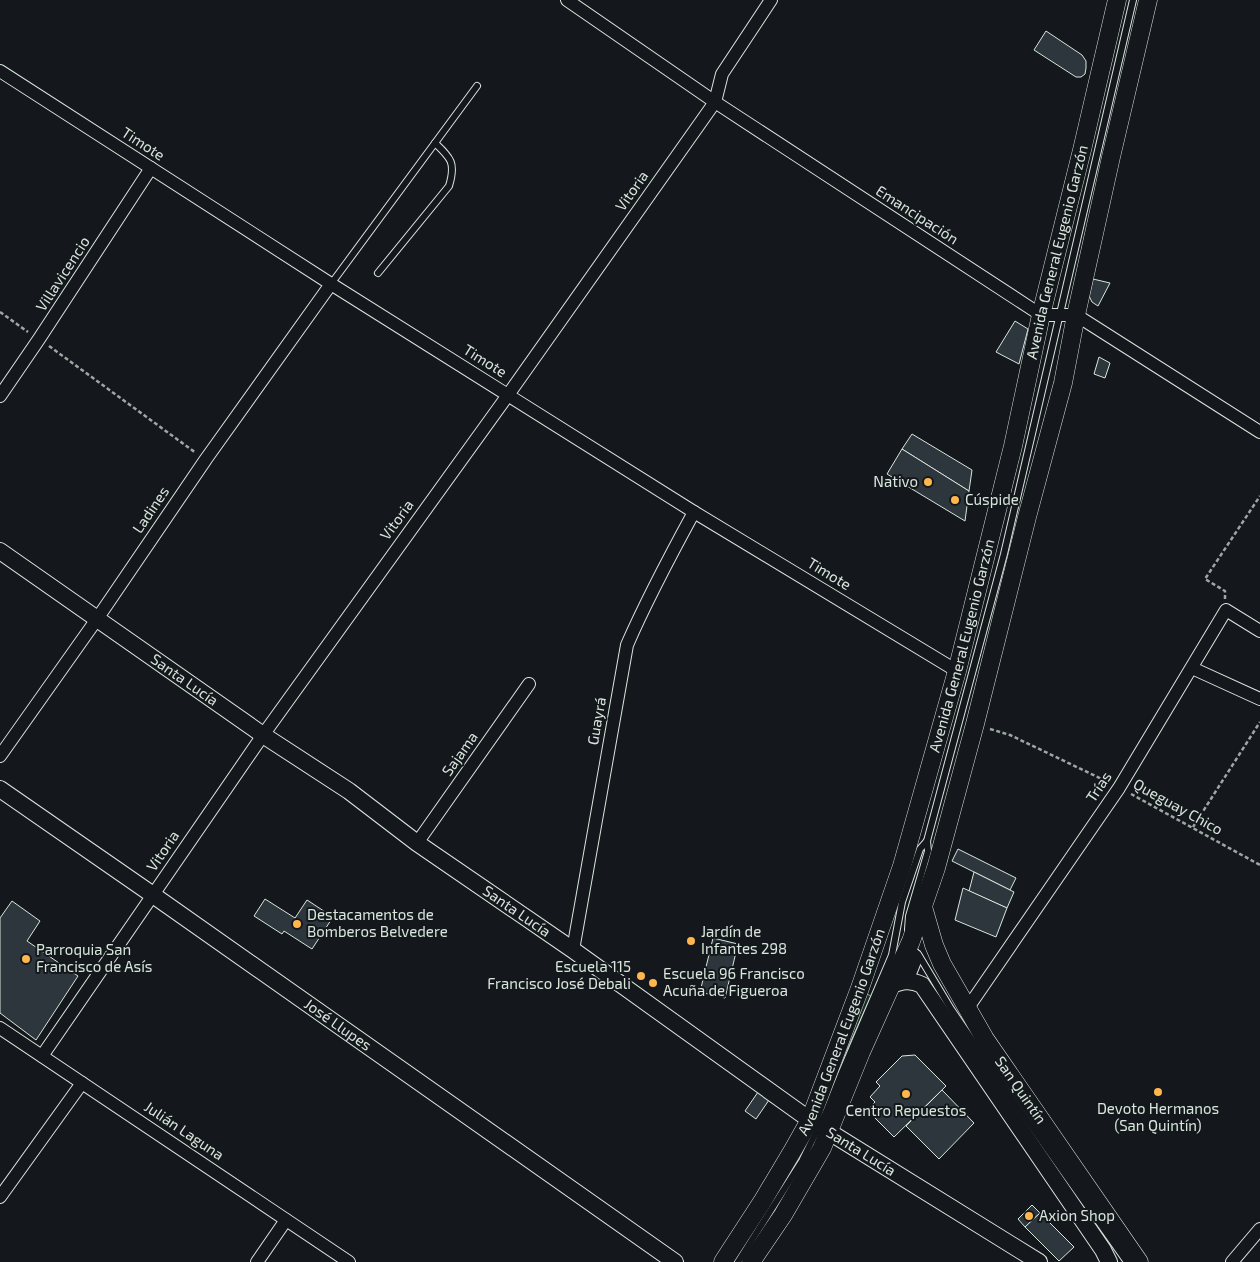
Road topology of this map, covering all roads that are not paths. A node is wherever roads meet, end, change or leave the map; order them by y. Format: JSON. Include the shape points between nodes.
{"nodes":[{"id":1,"x":567,"y":0,"type":"edge"},
{"id":2,"x":771,"y":0,"type":"edge"},
{"id":3,"x":1117,"y":0,"type":"edge"},
{"id":4,"x":1133,"y":0,"type":"edge"},
{"id":5,"x":1148,"y":0,"type":"edge"},
{"id":6,"x":0,"y":71,"type":"edge"},
{"id":7,"x":477,"y":86,"type":"dead end"},
{"id":8,"x":715,"y":102,"type":"junction"},
{"id":9,"x":435,"y":143,"type":"junction"},
{"id":10,"x":151,"y":168,"type":"junction"},
{"id":11,"x":378,"y":273,"type":"dead end"},
{"id":12,"x":331,"y":284,"type":"junction"},
{"id":13,"x":1041,"y":315,"type":"junction"},
{"id":14,"x":1068,"y":315,"type":"junction"},
{"id":15,"x":508,"y":395,"type":"junction"},
{"id":16,"x":0,"y":396,"type":"edge"},
{"id":17,"x":1260,"y":432,"type":"edge"},
{"id":18,"x":694,"y":512,"type":"junction"},
{"id":19,"x":0,"y":551,"type":"edge"},
{"id":20,"x":97,"y":619,"type":"junction"},
{"id":21,"x":1260,"y":631,"type":"edge"},
{"id":22,"x":1192,"y":668,"type":"junction"},
{"id":23,"x":957,"y":671,"type":"junction"},
{"id":24,"x":529,"y":684,"type":"dead end"},
{"id":25,"x":1260,"y":699,"type":"edge"},
{"id":26,"x":263,"y":735,"type":"junction"},
{"id":27,"x":0,"y":756,"type":"edge"},
{"id":28,"x":0,"y":790,"type":"edge"},
{"id":29,"x":927,"y":841,"type":"junction"},
{"id":30,"x":417,"y":843,"type":"junction"},
{"id":31,"x":153,"y":895,"type":"junction"},
{"id":32,"x":923,"y":907,"type":"junction"},
{"id":33,"x":911,"y":941,"type":"junction"},
{"id":34,"x":573,"y":950,"type":"junction"},
{"id":35,"x":891,"y":985,"type":"junction"},
{"id":36,"x":967,"y":1009,"type":"junction"},
{"id":37,"x":0,"y":1028,"type":"edge"},
{"id":38,"x":42,"y":1056,"type":"junction"},
{"id":39,"x":82,"y":1083,"type":"junction"},
{"id":40,"x":820,"y":1126,"type":"junction"},
{"id":41,"x":0,"y":1197,"type":"edge"},
{"id":42,"x":286,"y":1220,"type":"junction"},
{"id":43,"x":1260,"y":1229,"type":"edge"},
{"id":44,"x":257,"y":1262,"type":"edge"},
{"id":45,"x":349,"y":1262,"type":"edge"},
{"id":46,"x":675,"y":1262,"type":"edge"},
{"id":47,"x":723,"y":1262,"type":"edge"},
{"id":48,"x":738,"y":1262,"type":"edge"},
{"id":49,"x":751,"y":1262,"type":"edge"},
{"id":50,"x":1039,"y":1262,"type":"edge"},
{"id":51,"x":1110,"y":1262,"type":"edge"},
{"id":52,"x":1127,"y":1262,"type":"edge"},
{"id":53,"x":1139,"y":1262,"type":"edge"},
{"id":54,"x":1232,"y":1262,"type":"edge"}],
"edges":[{"from":1,"to":8,"type":"street","name":"Emancipación"},
{"from":2,"to":8,"type":"street","name":"Vitoria","via":[[722,74]]},
{"from":3,"to":13,"type":"main road","name":"Avenida General Eugenio Garzón"},
{"from":4,"to":14,"type":"lane","name":"Avenida General Eugenio Garzón"},
{"from":5,"to":14,"type":"main road","name":"Avenida General Eugenio Garzón","via":[[1111,157]]},
{"from":6,"to":10,"type":"street","name":"Timote"},
{"from":7,"to":9,"type":"lane"},
{"from":8,"to":13,"type":"street","name":"Emancipación"},
{"from":8,"to":15,"type":"street","name":"Vitoria"},
{"from":9,"to":11,"type":"lane","via":[[452,164],[449,186]]},
{"from":9,"to":12,"type":"lane"},
{"from":10,"to":12,"type":"street","name":"Timote"},
{"from":10,"to":16,"type":"street","name":"Villavicencio"},
{"from":12,"to":15,"type":"street","name":"Timote"},
{"from":12,"to":20,"type":"street","name":"Ladines"},
{"from":13,"to":14,"type":"street"},
{"from":13,"to":23,"type":"main road","name":"Avenida General Eugenio Garzón","via":[[1013,446]]},
{"from":14,"to":17,"type":"street"},
{"from":14,"to":29,"type":"lane","name":"Avenida General Eugenio Garzón"},
{"from":14,"to":32,"type":"main road","name":"Avenida General Eugenio Garzón","via":[[1063,383],[975,724]]},
{"from":15,"to":18,"type":"street","name":"Timote"},
{"from":15,"to":26,"type":"street","name":"Vitoria"},
{"from":18,"to":23,"type":"street","name":"Timote"},
{"from":18,"to":34,"type":"street","name":"Guayrá","via":[[627,645]]},
{"from":19,"to":20,"type":"street","name":"Santa Lucía"},
{"from":20,"to":26,"type":"street","name":"Santa Lucía"},
{"from":20,"to":27,"type":"street","name":"Ladines"},
{"from":21,"to":22,"type":"street","name":"Trías","via":[[1226,610]]},
{"from":22,"to":25,"type":"street"},
{"from":22,"to":36,"type":"street","name":"Trías","via":[[1119,788]]},
{"from":23,"to":40,"type":"main road","name":"Avenida General Eugenio Garzón","via":[[893,894],[857,996]]},
{"from":24,"to":30,"type":"street","name":"Sajama"},
{"from":26,"to":30,"type":"street","name":"Santa Lucía","via":[[349,791]]},
{"from":26,"to":31,"type":"street","name":"Vitoria"},
{"from":28,"to":31,"type":"street","name":"José Llupes"},
{"from":29,"to":33,"type":"lane","name":"Avenida General Eugenio Garzón","via":[[928,851],[910,916]]},
{"from":29,"to":40,"type":"lane","name":"Avenida General Eugenio Garzón","via":[[920,849],[902,902],[892,955]]},
{"from":30,"to":34,"type":"street","name":"Santa Lucía"},
{"from":31,"to":38,"type":"street","name":"Vitoria"},
{"from":31,"to":46,"type":"street","name":"José Llupes"},
{"from":32,"to":33,"type":"main road","name":"Avenida General Eugenio Garzón"},
{"from":32,"to":36,"type":"main road","name":"San Quintín","via":[[942,964]]},
{"from":33,"to":35,"type":"main road","name":"Avenida General Eugenio Garzón"},
{"from":33,"to":52,"type":"lane","name":"San Quintín","via":[[950,1008]]},
{"from":34,"to":40,"type":"street","name":"Santa Lucía"},
{"from":35,"to":40,"type":"main road","name":"Avenida General Eugenio Garzón","via":[[865,1043]]},
{"from":35,"to":51,"type":"street","name":"San Quintín","via":[[904,981],[922,985]]},
{"from":36,"to":53,"type":"main road","name":"San Quintín","via":[[985,1040]]},
{"from":37,"to":38,"type":"street","name":"Julián Laguna"},
{"from":38,"to":39,"type":"street","name":"Julián Laguna"},
{"from":39,"to":41,"type":"street"},
{"from":39,"to":42,"type":"street","name":"Julián Laguna"},
{"from":40,"to":47,"type":"main road","name":"Avenida General Eugenio Garzón","via":[[762,1202]]},
{"from":40,"to":48,"type":"lane","name":"Avenida General Eugenio Garzón"},
{"from":40,"to":49,"type":"main road","name":"Avenida General Eugenio Garzón","via":[[813,1165]]},
{"from":40,"to":50,"type":"street","name":"Santa Lucía"},
{"from":42,"to":44,"type":"street"},
{"from":42,"to":45,"type":"street","name":"Julián Laguna"},
{"from":43,"to":54,"type":"street"}]}
